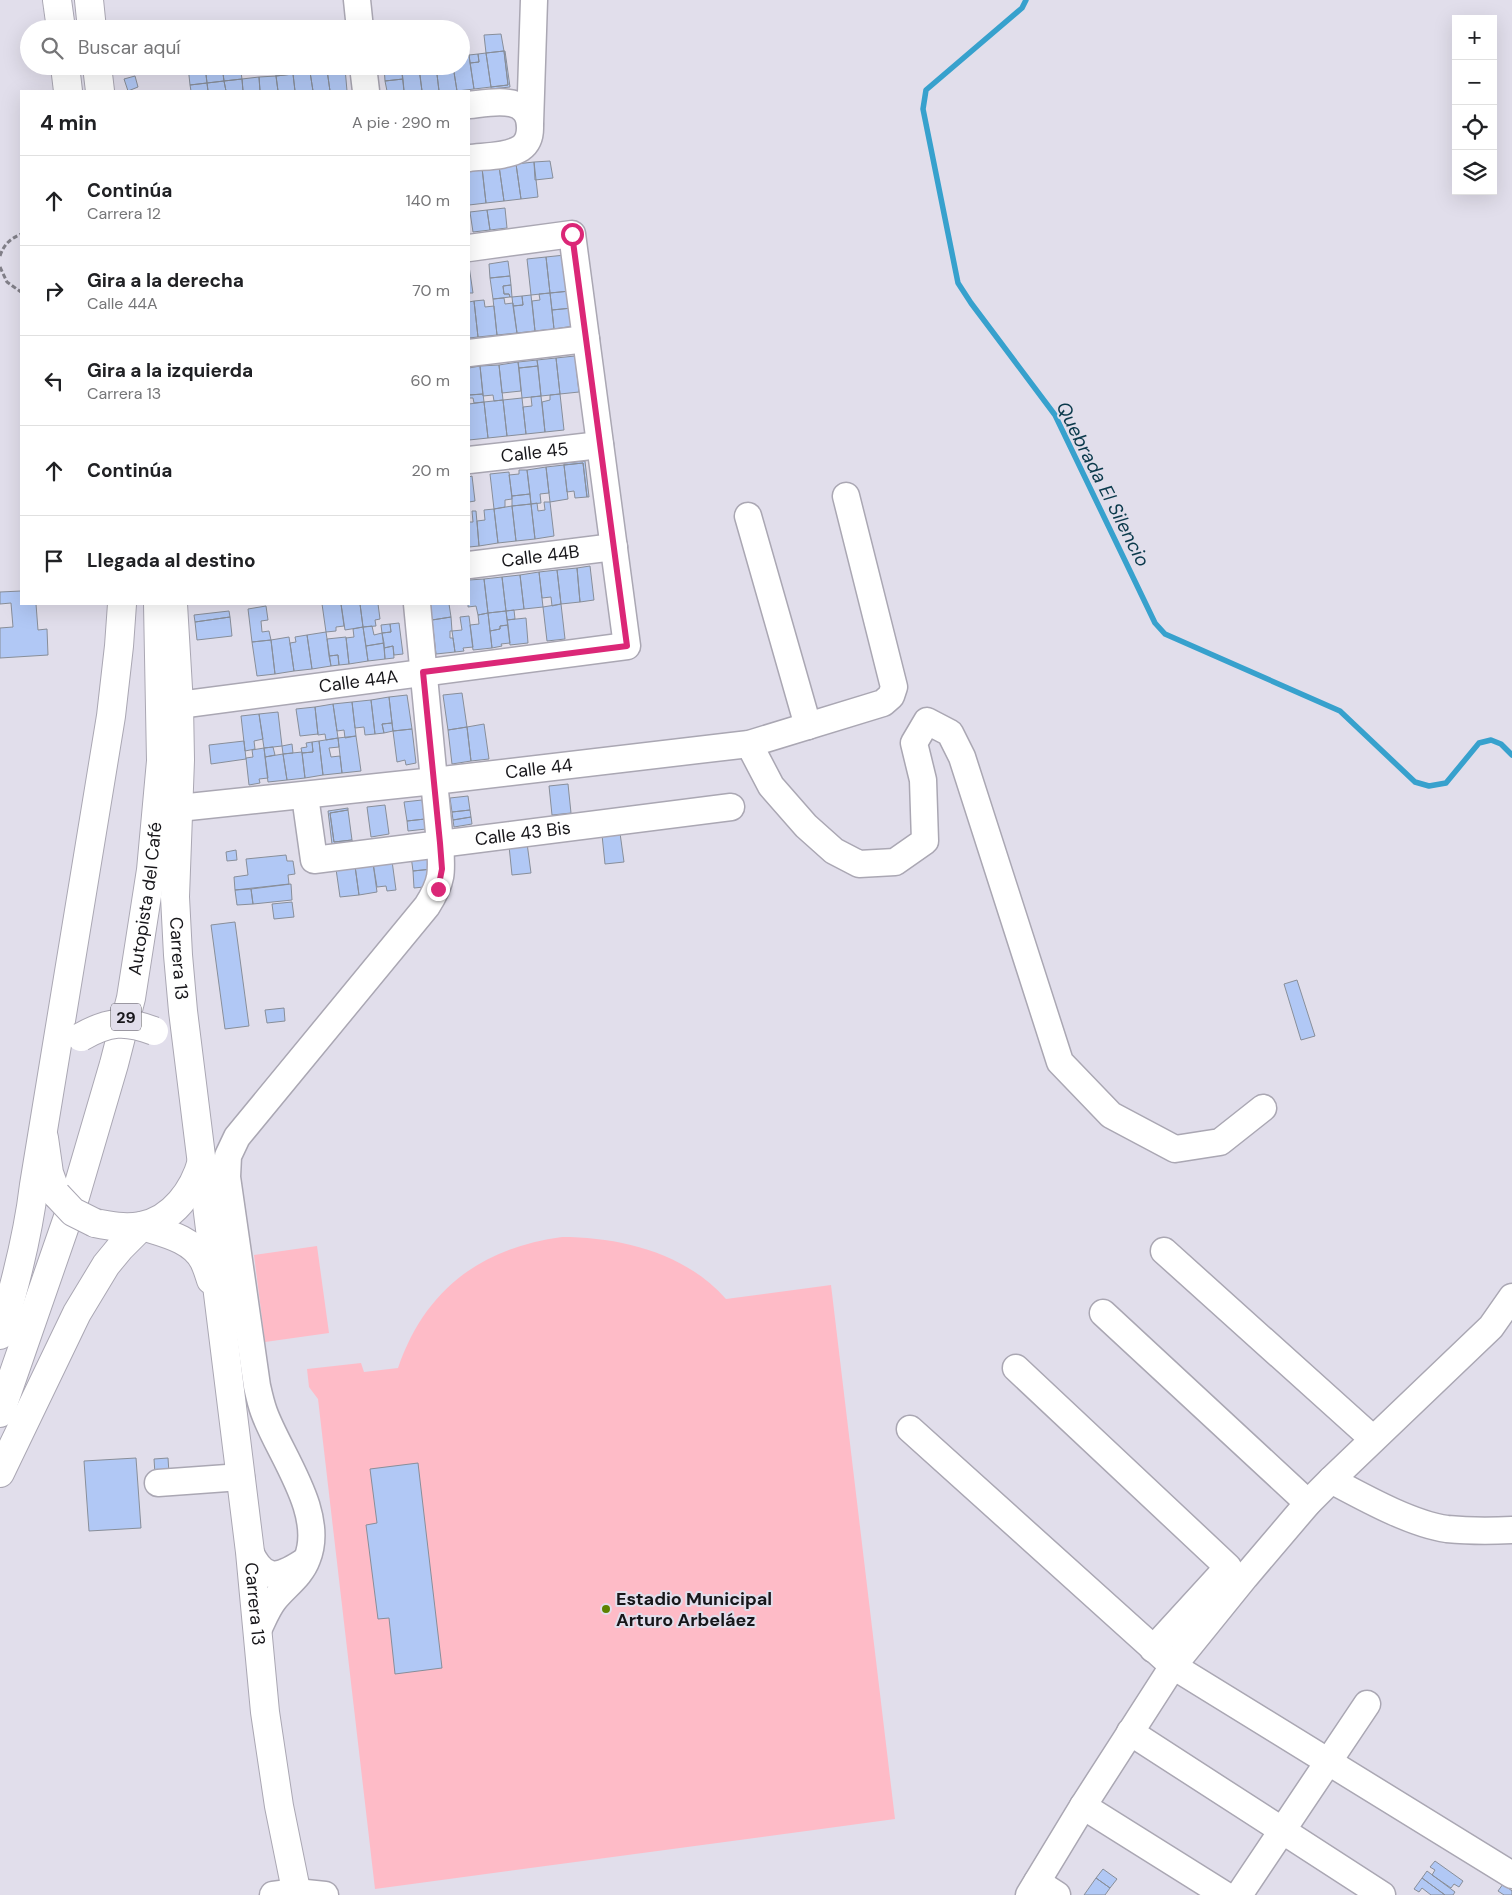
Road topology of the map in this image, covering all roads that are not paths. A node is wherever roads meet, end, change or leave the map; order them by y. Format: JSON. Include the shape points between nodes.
{"nodes":[{"id":1,"x":57,"y":0,"type":"edge"},
{"id":2,"x":88,"y":0,"type":"edge"},
{"id":3,"x":534,"y":0,"type":"edge"},
{"id":4,"x":60,"y":20,"type":"edge"},
{"id":5,"x":91,"y":20,"type":"edge"},
{"id":6,"x":66,"y":75,"type":"edge"},
{"id":7,"x":99,"y":75,"type":"edge"},
{"id":8,"x":101,"y":75,"type":"edge"},
{"id":9,"x":364,"y":75,"type":"edge"},
{"id":10,"x":68,"y":90,"type":"edge"},
{"id":11,"x":100,"y":90,"type":"edge"},
{"id":12,"x":106,"y":90,"type":"edge"},
{"id":13,"x":366,"y":90,"type":"edge"},
{"id":14,"x":470,"y":106,"type":"edge"},
{"id":15,"x":530,"y":124,"type":"junction"},
{"id":16,"x":470,"y":158,"type":"edge"},
{"id":17,"x":470,"y":248,"type":"edge"},
{"id":18,"x":586,"y":339,"type":"junction"},
{"id":19,"x":470,"y":353,"type":"edge"},
{"id":20,"x":600,"y":445,"type":"junction"},
{"id":21,"x":470,"y":460,"type":"edge"},
{"id":22,"x":846,"y":496,"type":"dead end"},
{"id":23,"x":748,"y":516,"type":"dead end"},
{"id":24,"x":614,"y":547,"type":"junction"},
{"id":25,"x":470,"y":565,"type":"edge"},
{"id":26,"x":122,"y":605,"type":"edge"},
{"id":27,"x":158,"y":605,"type":"edge"},
{"id":28,"x":173,"y":605,"type":"edge"},
{"id":29,"x":417,"y":605,"type":"edge"},
{"id":30,"x":423,"y":672,"type":"junction"},
{"id":31,"x":179,"y":705,"type":"junction"},
{"id":32,"x":808,"y":726,"type":"junction"},
{"id":33,"x":749,"y":744,"type":"junction"},
{"id":34,"x":434,"y":781,"type":"junction"},
{"id":35,"x":305,"y":796,"type":"junction"},
{"id":36,"x":179,"y":808,"type":"junction"},
{"id":37,"x":731,"y":808,"type":"dead end"},
{"id":38,"x":440,"y":843,"type":"junction"},
{"id":39,"x":191,"y":1076,"type":"junction"},
{"id":40,"x":52,"y":1078,"type":"junction"},
{"id":41,"x":1263,"y":1108,"type":"dead end"},
{"id":42,"x":44,"y":1127,"type":"junction"},
{"id":43,"x":202,"y":1159,"type":"junction"},
{"id":44,"x":142,"y":1226,"type":"junction"},
{"id":45,"x":1164,"y":1251,"type":"dead end"},
{"id":46,"x":1512,"y":1297,"type":"edge"},
{"id":47,"x":222,"y":1312,"type":"junction"},
{"id":48,"x":1103,"y":1313,"type":"dead end"},
{"id":49,"x":0,"y":1335,"type":"edge"},
{"id":50,"x":1016,"y":1368,"type":"dead end"},
{"id":51,"x":0,"y":1413,"type":"edge"},
{"id":52,"x":910,"y":1429,"type":"dead end"},
{"id":53,"x":1373,"y":1439,"type":"junction"},
{"id":54,"x":0,"y":1473,"type":"edge"},
{"id":55,"x":241,"y":1477,"type":"junction"},
{"id":56,"x":1331,"y":1480,"type":"junction"},
{"id":57,"x":158,"y":1483,"type":"dead end"},
{"id":58,"x":1308,"y":1503,"type":"junction"},
{"id":59,"x":1512,"y":1530,"type":"edge"},
{"id":60,"x":250,"y":1552,"type":"junction"},
{"id":61,"x":307,"y":1559,"type":"junction"},
{"id":62,"x":258,"y":1630,"type":"junction"},
{"id":63,"x":1153,"y":1648,"type":"junction"},
{"id":64,"x":1173,"y":1666,"type":"junction"},
{"id":65,"x":1367,"y":1704,"type":"dead end"},
{"id":66,"x":1130,"y":1732,"type":"junction"},
{"id":67,"x":1328,"y":1762,"type":"junction"},
{"id":68,"x":1083,"y":1806,"type":"junction"},
{"id":69,"x":1282,"y":1830,"type":"junction"},
{"id":70,"x":1512,"y":1875,"type":"edge"},
{"id":71,"x":1041,"y":1891,"type":"edge"},
{"id":72,"x":288,"y":1894,"type":"edge"},
{"id":73,"x":325,"y":1895,"type":"edge"},
{"id":74,"x":1225,"y":1895,"type":"edge"},
{"id":75,"x":1239,"y":1895,"type":"edge"},
{"id":76,"x":1382,"y":1895,"type":"edge"}],
"edges":[{"from":1,"to":4,"type":"main road"},
{"from":2,"to":5,"type":"main road"},
{"from":3,"to":15,"type":"street"},
{"from":6,"to":10,"type":"main road"},
{"from":7,"to":11,"type":"main road"},
{"from":8,"to":12,"type":"street"},
{"from":9,"to":13,"type":"street"},
{"from":14,"to":15,"type":"street","via":[[510,102],[526,112]]},
{"from":15,"to":16,"type":"street","via":[[530,136],[522,147],[509,153]]},
{"from":17,"to":18,"type":"street","via":[[572,234]]},
{"from":18,"to":19,"type":"street"},
{"from":18,"to":20,"type":"street"},
{"from":20,"to":21,"type":"street","name":"Calle 45"},
{"from":20,"to":24,"type":"street"},
{"from":22,"to":32,"type":"street","name":"Calle 44","via":[[894,686],[891,696],[883,703]]},
{"from":23,"to":32,"type":"street"},
{"from":24,"to":25,"type":"street","name":"Calle 44B"},
{"from":24,"to":30,"type":"street","name":"Calle 44A","via":[[627,646]]},
{"from":26,"to":40,"type":"main road","via":[[111,716]]},
{"from":27,"to":51,"type":"main road","name":"Autopista del Café","number":"29","via":[[161,770],[150,879],[131,998],[75,1197]]},
{"from":28,"to":31,"type":"main road","name":"Carrera 13"},
{"from":29,"to":30,"type":"street"},
{"from":30,"to":31,"type":"street","name":"Calle 44A"},
{"from":30,"to":34,"type":"street"},
{"from":31,"to":36,"type":"main road","name":"Carrera 13"},
{"from":32,"to":33,"type":"street","name":"Calle 44"},
{"from":33,"to":34,"type":"street","name":"Calle 44"},
{"from":33,"to":41,"type":"street","via":[[771,786],[806,826],[834,851],[859,864],[895,862],[925,841],[923,780],[914,743],[927,721],[950,733],[962,757],[1060,1062],[1111,1116],[1175,1149],[1220,1142]]},
{"from":34,"to":35,"type":"street","name":"Calle 44"},
{"from":34,"to":38,"type":"street"},
{"from":35,"to":36,"type":"street","name":"Calle 44"},
{"from":35,"to":38,"type":"street","name":"Calle 43 Bis","via":[[314,860]]},
{"from":36,"to":39,"type":"main road","name":"Carrera 13","via":[[175,897]]},
{"from":37,"to":38,"type":"street","name":"Calle 43 Bis"},
{"from":38,"to":61,"type":"street","via":[[442,869],[438,889],[427,906],[237,1137],[228,1156],[227,1177],[256,1386],[264,1413],[304,1500],[312,1541]]},
{"from":39,"to":40,"type":"main road","bridge":true,"via":[[184,1057],[171,1041],[154,1030],[136,1024],[117,1023],[98,1027],[81,1037],[63,1055]]},
{"from":39,"to":43,"type":"main road","name":"Carrera 13"},
{"from":40,"to":42,"type":"main road"},
{"from":42,"to":44,"type":"main road","bridge":true,"via":[[46,1158],[57,1195],[73,1212],[95,1223],[118,1228]]},
{"from":42,"to":49,"type":"main road","via":[[30,1218]]},
{"from":43,"to":44,"type":"main road","via":[[190,1191],[177,1206]]},
{"from":43,"to":47,"type":"main road","name":"Carrera 13"},
{"from":44,"to":47,"type":"main road","name":"Carrera 13","via":[[192,1246],[204,1260]]},
{"from":44,"to":54,"type":"main road","via":[[106,1265],[77,1313]]},
{"from":45,"to":53,"type":"street"},
{"from":46,"to":53,"type":"street","via":[[1491,1327]]},
{"from":47,"to":55,"type":"main road","name":"Carrera 13"},
{"from":48,"to":58,"type":"street"},
{"from":50,"to":63,"type":"street","via":[[1228,1567]]},
{"from":52,"to":63,"type":"street"},
{"from":53,"to":56,"type":"street"},
{"from":55,"to":57,"type":"street"},
{"from":55,"to":60,"type":"main road","name":"Carrera 13"},
{"from":56,"to":58,"type":"street"},
{"from":56,"to":59,"type":"street","via":[[1424,1524]]},
{"from":58,"to":64,"type":"street"},
{"from":60,"to":61,"type":"street","via":[[256,1565],[266,1573],[278,1576]]},
{"from":60,"to":62,"type":"main road","name":"Carrera 13"},
{"from":61,"to":62,"type":"street","via":[[298,1575],[274,1600]]},
{"from":62,"to":72,"type":"main road","name":"Carrera 13"},
{"from":63,"to":64,"type":"street"},
{"from":64,"to":66,"type":"street"},
{"from":64,"to":67,"type":"street"},
{"from":65,"to":67,"type":"street"},
{"from":66,"to":68,"type":"street"},
{"from":66,"to":69,"type":"street"},
{"from":67,"to":69,"type":"street"},
{"from":67,"to":70,"type":"street"},
{"from":68,"to":71,"type":"street"},
{"from":68,"to":74,"type":"street"},
{"from":69,"to":75,"type":"street"},
{"from":69,"to":76,"type":"street"},
{"from":72,"to":73,"type":"street"}]}
